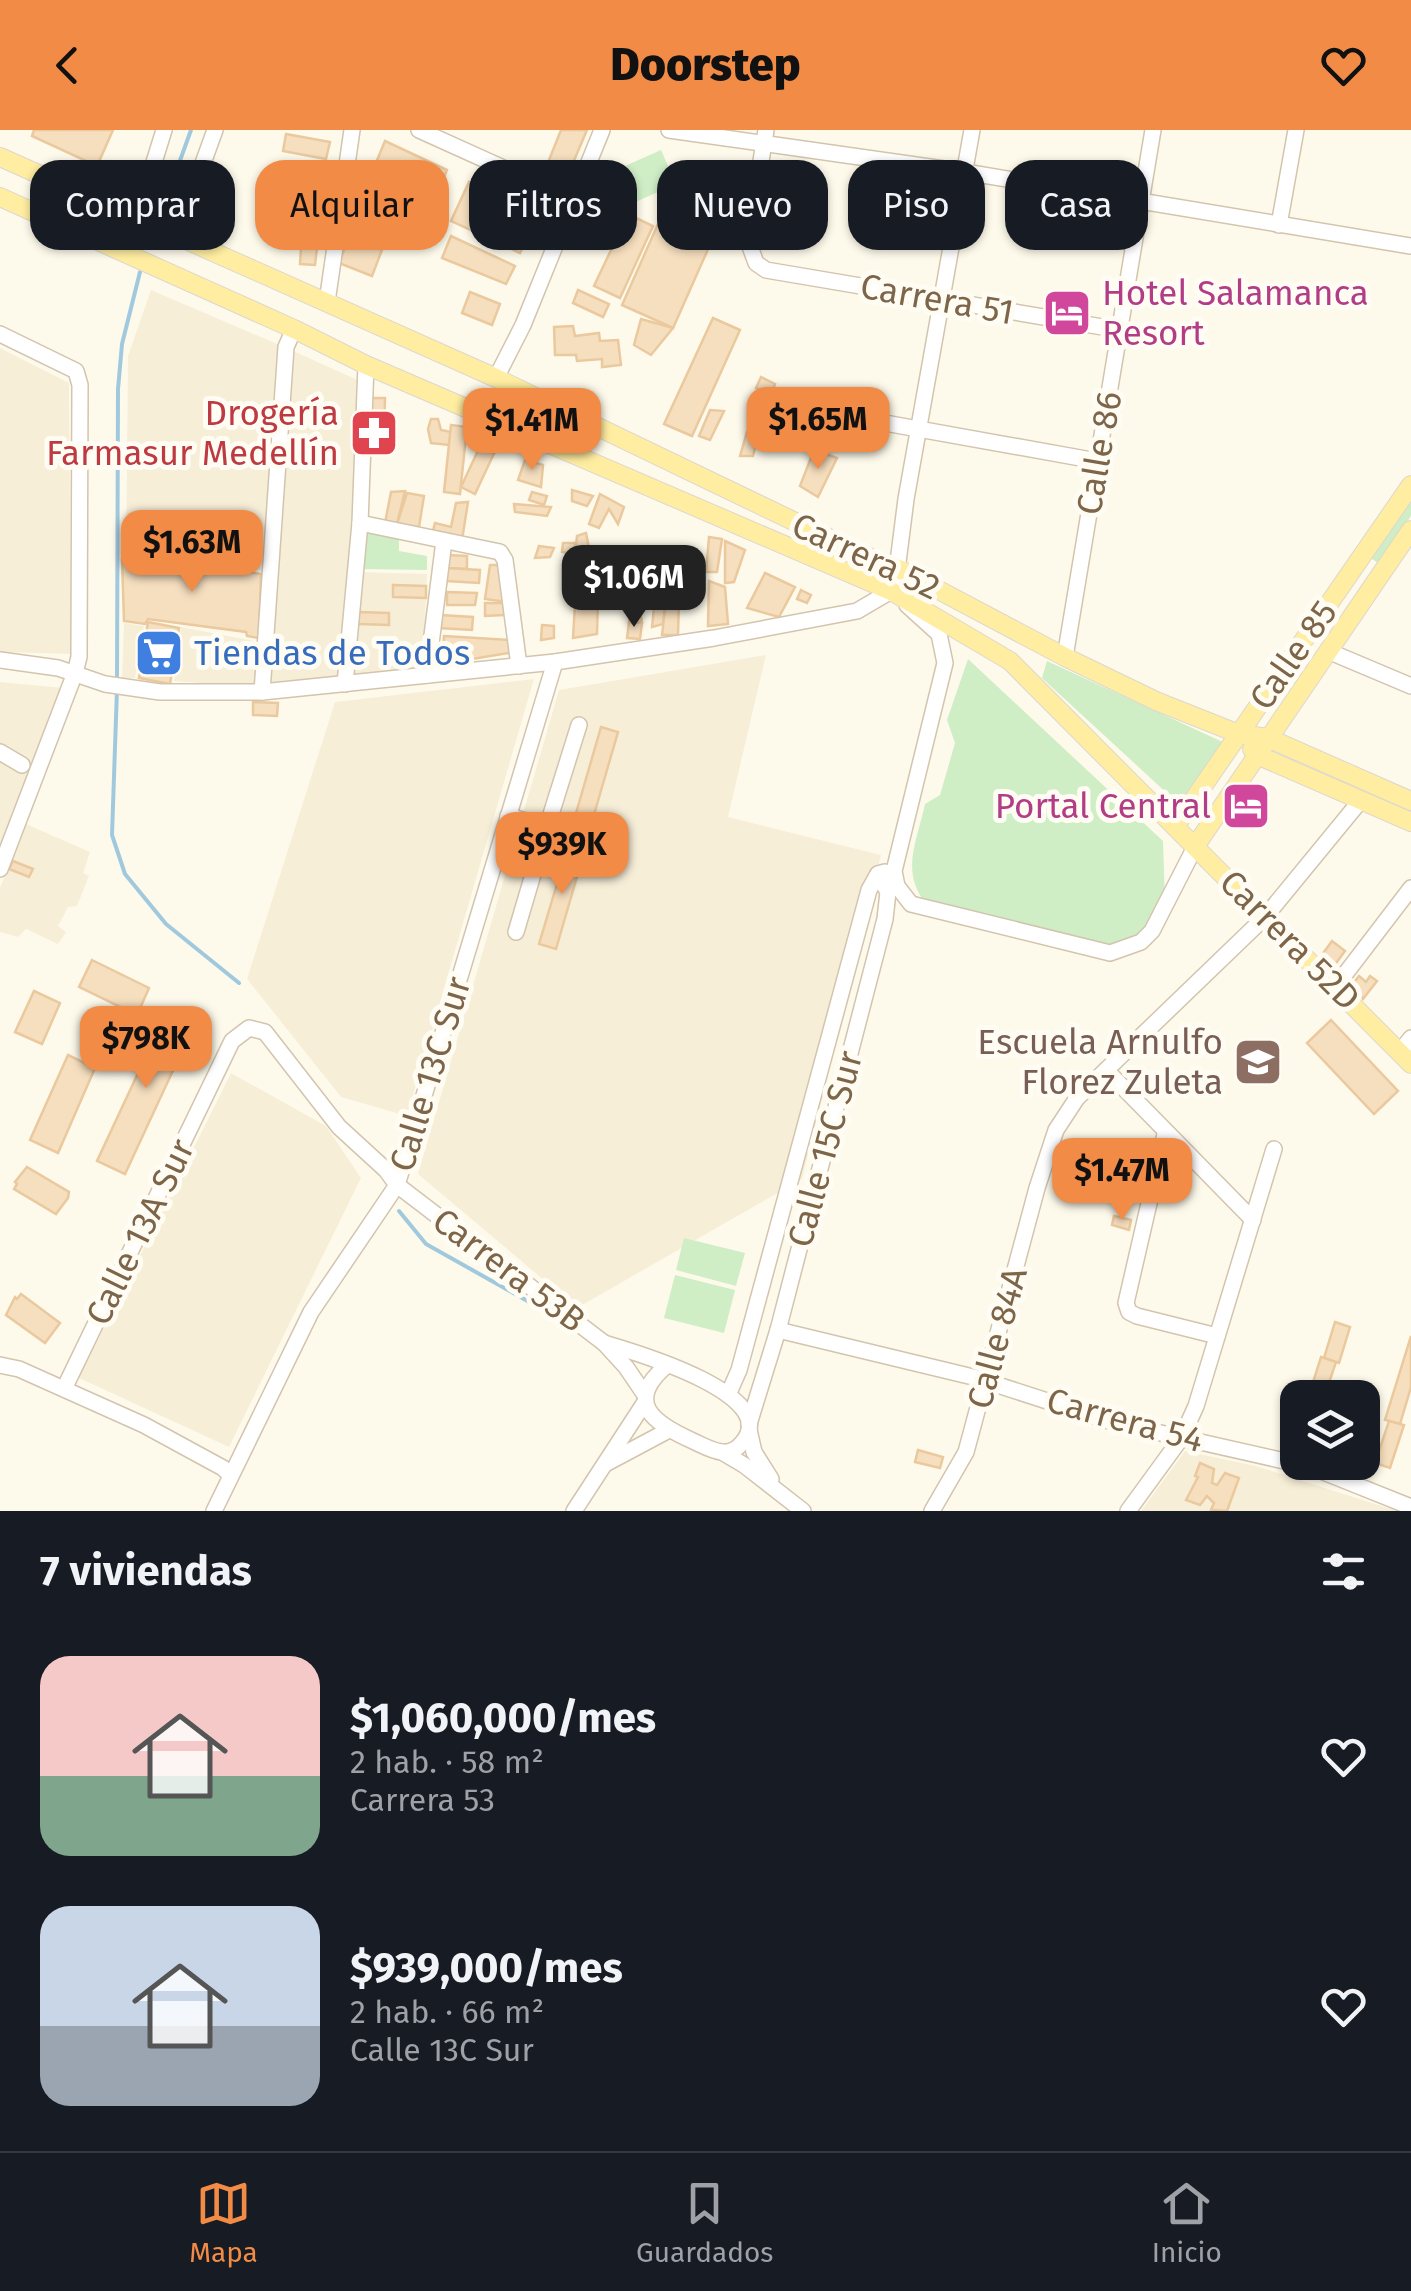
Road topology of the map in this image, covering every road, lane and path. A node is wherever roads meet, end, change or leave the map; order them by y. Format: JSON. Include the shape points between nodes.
{"nodes":[{"id":1,"x":164,"y":130,"type":"edge"},
{"id":2,"x":215,"y":130,"type":"edge"},
{"id":3,"x":352,"y":130,"type":"edge"},
{"id":4,"x":418,"y":130,"type":"edge"},
{"id":5,"x":602,"y":130,"type":"edge"},
{"id":6,"x":669,"y":130,"type":"edge"},
{"id":7,"x":972,"y":130,"type":"edge"},
{"id":8,"x":1153,"y":130,"type":"edge"},
{"id":9,"x":1296,"y":130,"type":"edge"},
{"id":10,"x":765,"y":137,"type":"edge"},
{"id":11,"x":0,"y":157,"type":"edge"},
{"id":12,"x":155,"y":160,"type":"edge"},
{"id":13,"x":204,"y":160,"type":"edge"},
{"id":14,"x":485,"y":160,"type":"edge"},
{"id":15,"x":590,"y":160,"type":"edge"},
{"id":16,"x":896,"y":160,"type":"edge"},
{"id":17,"x":966,"y":160,"type":"edge"},
{"id":18,"x":1148,"y":160,"type":"edge"},
{"id":19,"x":30,"y":170,"type":"edge"},
{"id":20,"x":0,"y":197,"type":"edge"},
{"id":21,"x":1148,"y":203,"type":"edge"},
{"id":22,"x":1279,"y":225,"type":"junction"},
{"id":23,"x":1411,"y":246,"type":"edge"},
{"id":24,"x":211,"y":250,"type":"edge"},
{"id":25,"x":554,"y":250,"type":"edge"},
{"id":26,"x":952,"y":250,"type":"edge"},
{"id":27,"x":1132,"y":250,"type":"edge"},
{"id":28,"x":944,"y":299,"type":"junction"},
{"id":29,"x":327,"y":302,"type":"junction"},
{"id":30,"x":294,"y":329,"type":"junction"},
{"id":31,"x":1120,"y":330,"type":"junction"},
{"id":32,"x":0,"y":334,"type":"edge"},
{"id":33,"x":366,"y":364,"type":"junction"},
{"id":34,"x":496,"y":378,"type":"junction"},
{"id":35,"x":846,"y":416,"type":"dead end"},
{"id":36,"x":919,"y":428,"type":"junction"},
{"id":37,"x":1097,"y":460,"type":"junction"},
{"id":38,"x":1411,"y":485,"type":"edge"},
{"id":39,"x":360,"y":523,"type":"junction"},
{"id":40,"x":1411,"y":530,"type":"edge"},
{"id":41,"x":444,"y":540,"type":"junction"},
{"id":42,"x":899,"y":568,"type":"junction"},
{"id":43,"x":891,"y":591,"type":"junction"},
{"id":44,"x":1328,"y":651,"type":"junction"},
{"id":45,"x":1066,"y":657,"type":"junction"},
{"id":46,"x":0,"y":660,"type":"edge"},
{"id":47,"x":555,"y":662,"type":"junction"},
{"id":48,"x":518,"y":666,"type":"junction"},
{"id":49,"x":76,"y":673,"type":"junction"},
{"id":50,"x":428,"y":676,"type":"junction"},
{"id":51,"x":345,"y":684,"type":"junction"},
{"id":52,"x":1411,"y":686,"type":"edge"},
{"id":53,"x":262,"y":692,"type":"junction"},
{"id":54,"x":579,"y":725,"type":"dead end"},
{"id":55,"x":1239,"y":734,"type":"junction"},
{"id":56,"x":1268,"y":738,"type":"junction"},
{"id":57,"x":0,"y":752,"type":"edge"},
{"id":58,"x":1257,"y":755,"type":"junction"},
{"id":59,"x":22,"y":765,"type":"dead end"},
{"id":60,"x":1361,"y":800,"type":"junction"},
{"id":61,"x":1411,"y":801,"type":"edge"},
{"id":62,"x":508,"y":816,"type":"junction"},
{"id":63,"x":1411,"y":822,"type":"edge"},
{"id":64,"x":1176,"y":825,"type":"junction"},
{"id":65,"x":547,"y":827,"type":"junction"},
{"id":66,"x":1196,"y":846,"type":"junction"},
{"id":67,"x":0,"y":869,"type":"edge"},
{"id":68,"x":886,"y":873,"type":"junction"},
{"id":69,"x":1411,"y":888,"type":"edge"},
{"id":70,"x":911,"y":904,"type":"junction"},
{"id":71,"x":1265,"y":917,"type":"junction"},
{"id":72,"x":885,"y":919,"type":"junction"},
{"id":73,"x":516,"y":932,"type":"dead end"},
{"id":74,"x":1336,"y":986,"type":"junction"},
{"id":75,"x":249,"y":1028,"type":"joint"},
{"id":76,"x":1408,"y":1051,"type":"edge"},
{"id":77,"x":1106,"y":1070,"type":"junction"},
{"id":78,"x":1165,"y":1134,"type":"junction"},
{"id":79,"x":1274,"y":1149,"type":"dead end"},
{"id":80,"x":397,"y":1185,"type":"junction"},
{"id":81,"x":1252,"y":1220,"type":"junction"},
{"id":82,"x":778,"y":1330,"type":"junction"},
{"id":83,"x":1217,"y":1336,"type":"junction"},
{"id":84,"x":604,"y":1344,"type":"junction"},
{"id":85,"x":0,"y":1365,"type":"edge"},
{"id":86,"x":666,"y":1366,"type":"junction"},
{"id":87,"x":987,"y":1382,"type":"junction"},
{"id":88,"x":64,"y":1389,"type":"junction"},
{"id":89,"x":728,"y":1395,"type":"junction"},
{"id":90,"x":645,"y":1398,"type":"junction"},
{"id":91,"x":749,"y":1427,"type":"junction"},
{"id":92,"x":669,"y":1430,"type":"junction"},
{"id":93,"x":1182,"y":1438,"type":"junction"},
{"id":94,"x":722,"y":1452,"type":"junction"},
{"id":95,"x":604,"y":1465,"type":"junction"},
{"id":96,"x":230,"y":1475,"type":"junction"},
{"id":97,"x":779,"y":1491,"type":"junction"},
{"id":98,"x":1411,"y":1507,"type":"edge"},
{"id":99,"x":214,"y":1511,"type":"edge"},
{"id":100,"x":574,"y":1511,"type":"edge"},
{"id":101,"x":803,"y":1511,"type":"edge"},
{"id":102,"x":932,"y":1511,"type":"edge"},
{"id":103,"x":1128,"y":1511,"type":"edge"}],
"edges":[{"from":1,"to":12,"type":"street"},
{"from":2,"to":13,"type":"street"},
{"from":3,"to":29,"type":"street"},
{"from":4,"to":14,"type":"street"},
{"from":5,"to":15,"type":"street"},
{"from":6,"to":10,"type":"street"},
{"from":7,"to":17,"type":"street"},
{"from":8,"to":18,"type":"street","name":"Calle 86"},
{"from":9,"to":22,"type":"street"},
{"from":10,"to":16,"type":"street"},
{"from":10,"to":28,"type":"street","name":"Carrera 51","via":[[748,241],[756,263]]},
{"from":11,"to":19,"type":"main road","name":"Carrera 52"},
{"from":20,"to":30,"type":"main road","name":"Carrera 52"},
{"from":21,"to":22,"type":"street"},
{"from":22,"to":23,"type":"street"},
{"from":24,"to":29,"type":"main road","name":"Carrera 52"},
{"from":25,"to":34,"type":"street"},
{"from":26,"to":28,"type":"street"},
{"from":27,"to":31,"type":"street","name":"Calle 86"},
{"from":28,"to":31,"type":"street","name":"Carrera 51"},
{"from":28,"to":36,"type":"street"},
{"from":29,"to":34,"type":"main road","name":"Carrera 52"},
{"from":30,"to":33,"type":"main road","name":"Carrera 52"},
{"from":30,"to":53,"type":"street","via":[[286,347]]},
{"from":31,"to":37,"type":"street","name":"Calle 86"},
{"from":32,"to":49,"type":"street","via":[[76,371],[80,385]]},
{"from":33,"to":39,"type":"street"},
{"from":33,"to":43,"type":"main road","name":"Carrera 52"},
{"from":34,"to":42,"type":"main road","name":"Carrera 52"},
{"from":35,"to":36,"type":"street"},
{"from":36,"to":37,"type":"street"},
{"from":36,"to":42,"type":"street"},
{"from":37,"to":45,"type":"street","name":"Calle 86"},
{"from":38,"to":55,"type":"main road","name":"Calle 85"},
{"from":39,"to":41,"type":"street"},
{"from":39,"to":51,"type":"street"},
{"from":40,"to":44,"type":"main road","name":"Calle 85"},
{"from":41,"to":48,"type":"street","via":[[500,552],[505,560]]},
{"from":41,"to":50,"type":"street"},
{"from":42,"to":43,"type":"street"},
{"from":42,"to":45,"type":"main road","name":"Carrera 52"},
{"from":43,"to":47,"type":"street","via":[[857,611]]},
{"from":43,"to":64,"type":"main road","name":"Carrera 52D","via":[[1010,661]]},
{"from":43,"to":68,"type":"street","name":"Calle 15C Sur","via":[[939,634],[946,663]]},
{"from":44,"to":52,"type":"street"},
{"from":44,"to":56,"type":"main road","name":"Calle 85"},
{"from":45,"to":55,"type":"main road","name":"Carrera 52"},
{"from":46,"to":49,"type":"street"},
{"from":47,"to":48,"type":"street"},
{"from":47,"to":62,"type":"street","name":"Calle 13C Sur"},
{"from":48,"to":50,"type":"street"},
{"from":49,"to":53,"type":"street","via":[[160,692]]},
{"from":49,"to":67,"type":"street"},
{"from":50,"to":51,"type":"street"},
{"from":51,"to":53,"type":"street"},
{"from":54,"to":65,"type":"street"},
{"from":55,"to":56,"type":"main road","name":"Carrera 52"},
{"from":55,"to":58,"type":"main road","name":"Carrera 52"},
{"from":55,"to":64,"type":"main road","name":"Calle 85"},
{"from":56,"to":58,"type":"main road","name":"Calle 85"},
{"from":56,"to":61,"type":"main road","name":"Carrera 52"},
{"from":57,"to":59,"type":"street"},
{"from":58,"to":60,"type":"main road","name":"Carrera 52"},
{"from":58,"to":66,"type":"main road","name":"Calle 85"},
{"from":60,"to":63,"type":"main road","name":"Carrera 52"},
{"from":60,"to":71,"type":"street","name":"Calle 84A"},
{"from":62,"to":65,"type":"street"},
{"from":62,"to":80,"type":"street","name":"Calle 13C Sur"},
{"from":64,"to":66,"type":"main road","name":"Carrera 52D"},
{"from":65,"to":73,"type":"street"},
{"from":66,"to":70,"type":"street","via":[[1152,931],[1110,953]]},
{"from":66,"to":71,"type":"main road","name":"Carrera 52D"},
{"from":68,"to":70,"type":"street"},
{"from":68,"to":72,"type":"street","name":"Calle 15C Sur"},
{"from":68,"to":89,"type":"street","name":"Calle 15C Sur","via":[[869,890]]},
{"from":69,"to":74,"type":"street"},
{"from":70,"to":72,"type":"street"},
{"from":71,"to":74,"type":"main road","name":"Carrera 52D"},
{"from":71,"to":77,"type":"street","name":"Calle 84A"},
{"from":72,"to":82,"type":"street","name":"Calle 15C Sur"},
{"from":74,"to":76,"type":"main road","name":"Carrera 52D"},
{"from":75,"to":80,"type":"street","name":"Carrera 53B","via":[[265,1032],[339,1127]]},
{"from":75,"to":88,"type":"street","name":"Calle 13A Sur","via":[[232,1041]]},
{"from":77,"to":78,"type":"street"},
{"from":77,"to":87,"type":"street","name":"Calle 84A","via":[[1056,1130]]},
{"from":78,"to":81,"type":"street"},
{"from":78,"to":83,"type":"street","via":[[1126,1303],[1137,1316]]},
{"from":79,"to":81,"type":"street"},
{"from":80,"to":84,"type":"street","name":"Carrera 53B"},
{"from":80,"to":96,"type":"street","name":"Calle 13C Sur","via":[[311,1312]]},
{"from":81,"to":83,"type":"street"},
{"from":82,"to":87,"type":"street","name":"Carrera 54"},
{"from":82,"to":91,"type":"street","name":"Calle 15C Sur"},
{"from":83,"to":93,"type":"street"},
{"from":84,"to":86,"type":"street","name":"Carrera 53B"},
{"from":84,"to":90,"type":"street","name":"Carrera 53B"},
{"from":85,"to":88,"type":"street"},
{"from":86,"to":89,"type":"street","name":"Carrera 53B"},
{"from":86,"to":90,"type":"street"},
{"from":87,"to":93,"type":"street","name":"Carrera 54"},
{"from":87,"to":102,"type":"street","name":"Calle 84A","via":[[966,1452]]},
{"from":88,"to":96,"type":"street"},
{"from":89,"to":91,"type":"street"},
{"from":90,"to":92,"type":"street","name":"Carrera 53B","via":[[654,1419]]},
{"from":90,"to":95,"type":"street"},
{"from":91,"to":94,"type":"street","via":[[740,1447]]},
{"from":91,"to":97,"type":"street","via":[[754,1452]]},
{"from":92,"to":94,"type":"street"},
{"from":92,"to":95,"type":"street"},
{"from":93,"to":98,"type":"street","name":"Carrera 54","via":[[1310,1467]]},
{"from":93,"to":103,"type":"street"},
{"from":94,"to":97,"type":"street"},
{"from":95,"to":100,"type":"street"},
{"from":96,"to":99,"type":"street","name":"Calle 13C Sur"},
{"from":97,"to":101,"type":"street"}]}
